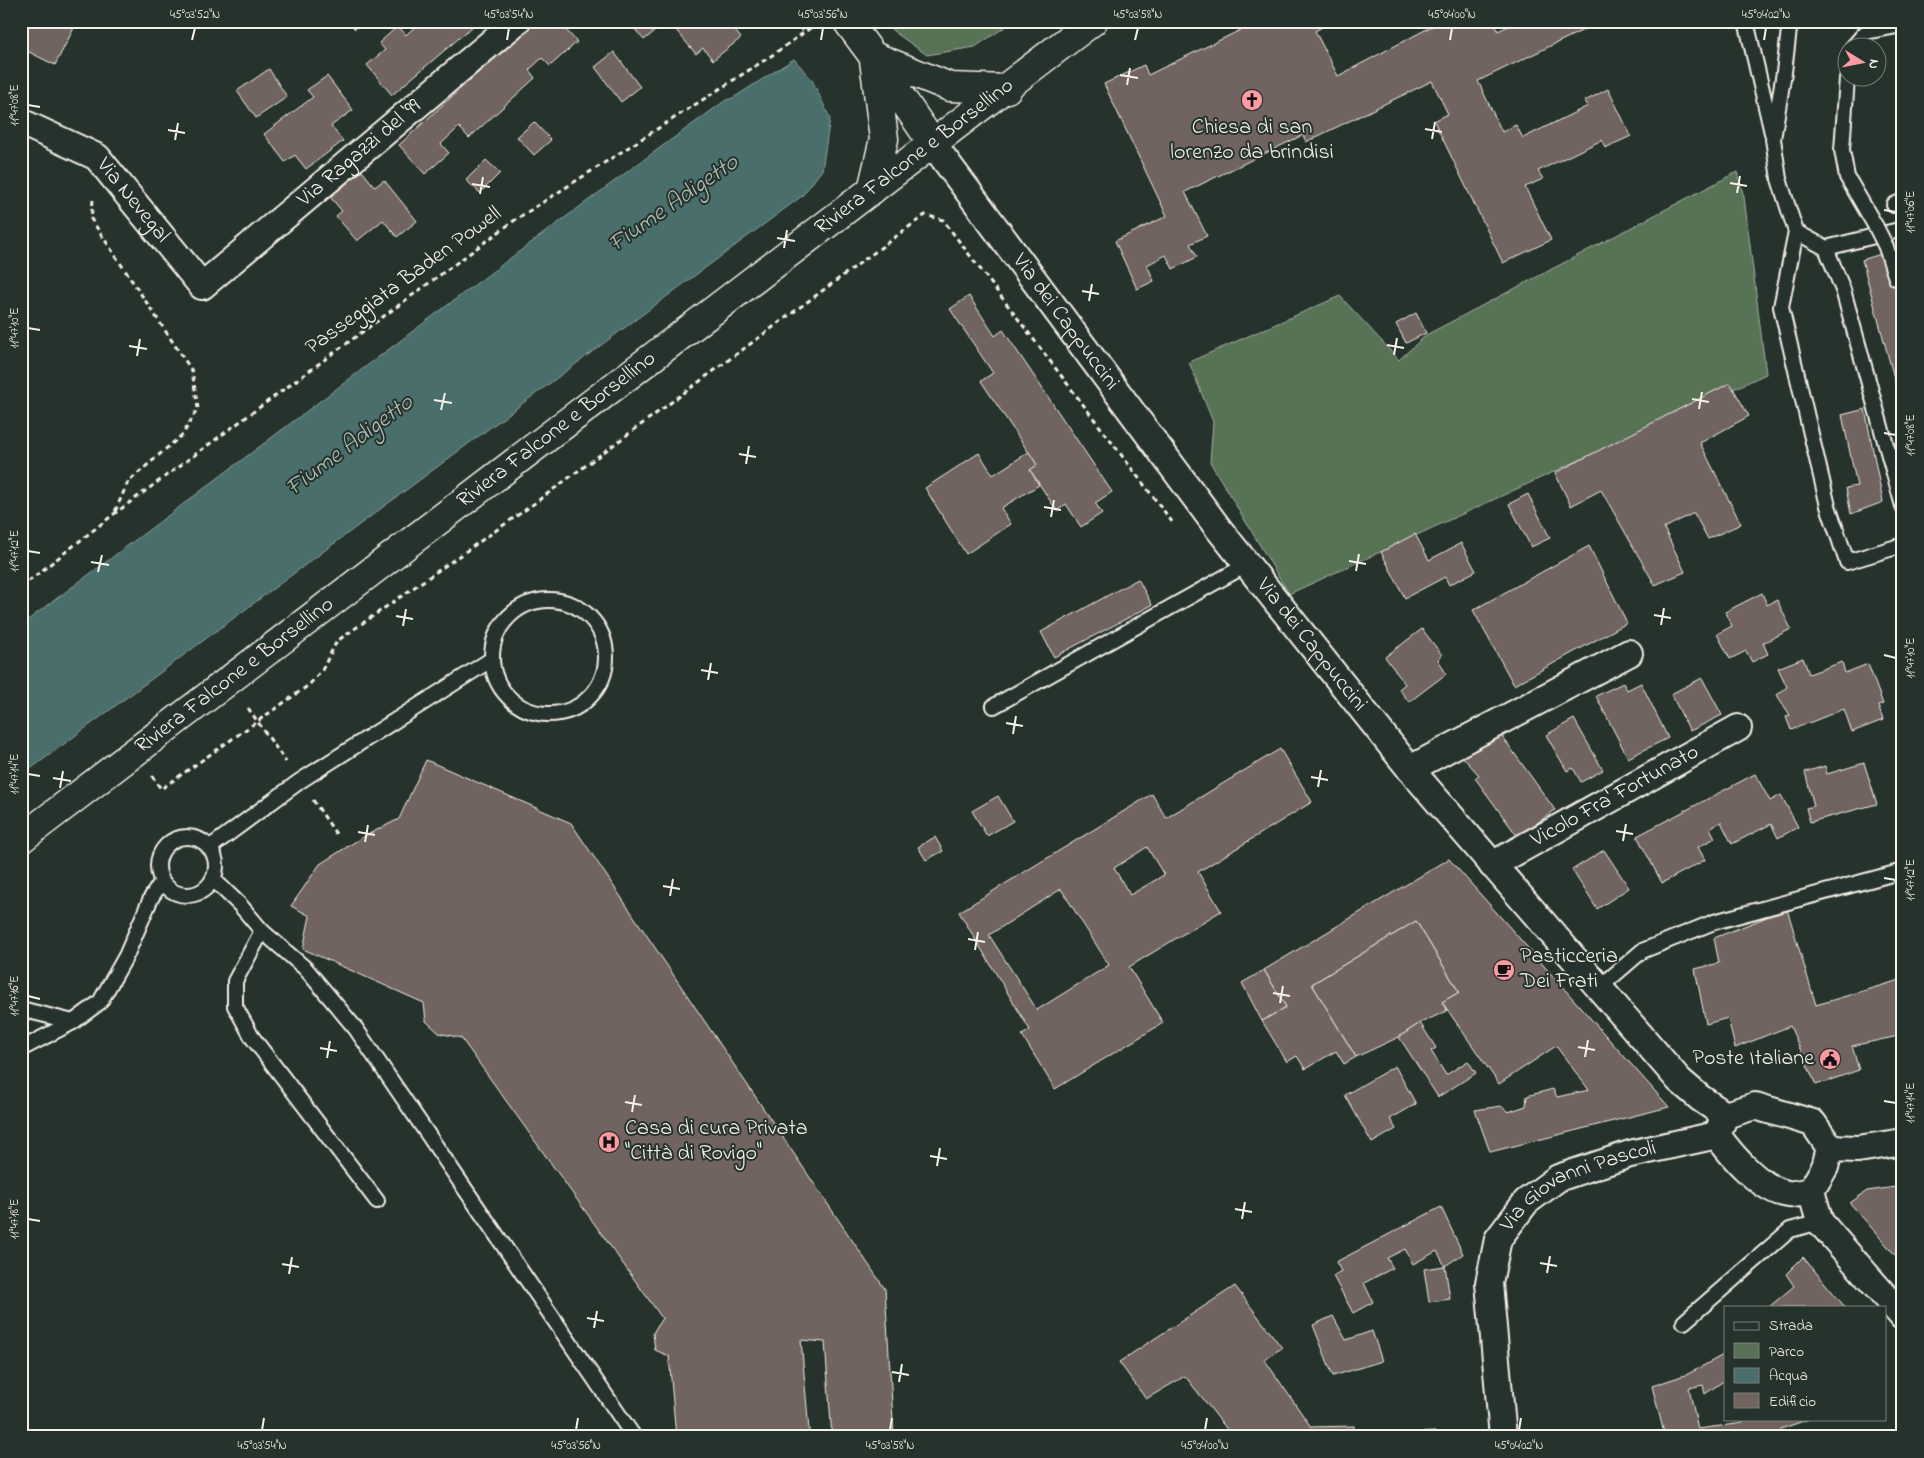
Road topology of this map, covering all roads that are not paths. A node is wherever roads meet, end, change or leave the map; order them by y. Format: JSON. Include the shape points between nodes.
{"nodes":[{"id":1,"x":517,"y":21,"type":"edge"},
{"id":2,"x":847,"y":21,"type":"edge"},
{"id":3,"x":1093,"y":21,"type":"edge"},
{"id":4,"x":1746,"y":21,"type":"edge"},
{"id":5,"x":1790,"y":21,"type":"edge"},
{"id":6,"x":1903,"y":28,"type":"edge"},
{"id":7,"x":1861,"y":38,"type":"edge"},
{"id":8,"x":873,"y":56,"type":"junction"},
{"id":9,"x":1007,"y":88,"type":"junction"},
{"id":10,"x":1846,"y":88,"type":"edge"},
{"id":11,"x":21,"y":122,"type":"edge"},
{"id":12,"x":1773,"y":139,"type":"junction"},
{"id":13,"x":933,"y":144,"type":"junction"},
{"id":14,"x":872,"y":190,"type":"junction"},
{"id":15,"x":1903,"y":230,"type":"edge"},
{"id":16,"x":1796,"y":232,"type":"junction"},
{"id":17,"x":1826,"y":248,"type":"junction"},
{"id":18,"x":1896,"y":278,"type":"dead end"},
{"id":19,"x":202,"y":286,"type":"joint"},
{"id":20,"x":1903,"y":506,"type":"edge"},
{"id":21,"x":1903,"y":545,"type":"edge"},
{"id":22,"x":1248,"y":564,"type":"junction"},
{"id":23,"x":1629,"y":653,"type":"dead end"},
{"id":24,"x":492,"y":659,"type":"junction"},
{"id":25,"x":994,"y":706,"type":"dead end"},
{"id":26,"x":1738,"y":728,"type":"dead end"},
{"id":27,"x":1410,"y":769,"type":"junction"},
{"id":28,"x":21,"y":839,"type":"edge"},
{"id":29,"x":209,"y":848,"type":"junction"},
{"id":30,"x":1492,"y":865,"type":"junction"},
{"id":31,"x":1903,"y":871,"type":"edge"},
{"id":32,"x":213,"y":879,"type":"junction"},
{"id":33,"x":162,"y":881,"type":"junction"},
{"id":34,"x":262,"y":931,"type":"junction"},
{"id":35,"x":1599,"y":988,"type":"junction"},
{"id":36,"x":21,"y":1009,"type":"edge"},
{"id":37,"x":73,"y":1022,"type":"junction"},
{"id":38,"x":21,"y":1049,"type":"edge"},
{"id":39,"x":1721,"y":1125,"type":"junction"},
{"id":40,"x":1903,"y":1142,"type":"edge"},
{"id":41,"x":1830,"y":1148,"type":"junction"},
{"id":42,"x":1811,"y":1192,"type":"junction"},
{"id":43,"x":377,"y":1201,"type":"dead end"},
{"id":44,"x":1820,"y":1222,"type":"junction"},
{"id":45,"x":1898,"y":1302,"type":"edge"},
{"id":46,"x":1684,"y":1322,"type":"dead end"},
{"id":47,"x":634,"y":1437,"type":"edge"},
{"id":48,"x":1503,"y":1437,"type":"edge"}],
"edges":[{"from":1,"to":19,"type":"street","name":"Via Ragazzi del '99"},
{"from":2,"to":8,"type":"main road"},
{"from":3,"to":9,"type":"main road","name":"Riviera Falcone e Borsellino"},
{"from":4,"to":12,"type":"lane"},
{"from":5,"to":12,"type":"lane"},
{"from":6,"to":7,"type":"lane","via":[[1897,26],[1866,32]]},
{"from":8,"to":9,"type":"main road","via":[[950,86]]},
{"from":8,"to":13,"type":"main road"},
{"from":8,"to":14,"type":"main road","via":[[884,139]]},
{"from":9,"to":13,"type":"main road","name":"Riviera Falcone e Borsellino"},
{"from":10,"to":18,"type":"lane","bridge":true,"via":[[1842,150],[1847,177],[1876,226]]},
{"from":11,"to":19,"type":"street","name":"Via Nevegal","via":[[97,157]]},
{"from":12,"to":16,"type":"lane","via":[[1779,179]]},
{"from":13,"to":14,"type":"main road","name":"Riviera Falcone e Borsellino"},
{"from":13,"to":22,"type":"street","name":"Via dei Cappuccini"},
{"from":14,"to":28,"type":"main road","name":"Riviera Falcone e Borsellino"},
{"from":15,"to":17,"type":"lane"},
{"from":16,"to":17,"type":"lane"},
{"from":16,"to":21,"type":"lane","via":[[1781,307],[1828,506],[1847,562]]},
{"from":17,"to":20,"type":"lane","via":[[1843,290]]},
{"from":22,"to":25,"type":"lane"},
{"from":22,"to":27,"type":"street","name":"Via dei Cappuccini"},
{"from":23,"to":27,"type":"street"},
{"from":24,"to":24,"type":"lane","via":[[495,677],[517,705],[551,715],[569,711],[597,689],[607,655],[604,637],[595,621],[582,609],[565,601],[547,599],[529,602],[501,624],[494,641]]},
{"from":24,"to":29,"type":"lane","via":[[300,781]]},
{"from":26,"to":30,"type":"street","name":"Vicolo Fra' Fortunato"},
{"from":27,"to":30,"type":"street","name":"Via dei Cappuccini"},
{"from":29,"to":32,"type":"lane","via":[[216,866]]},
{"from":29,"to":33,"type":"lane","via":[[193,838],[175,840],[161,853],[159,872]]},
{"from":30,"to":35,"type":"street","name":"Via dei Cappuccini"},
{"from":31,"to":35,"type":"lane","via":[[1714,922],[1642,951]]},
{"from":32,"to":33,"type":"lane","via":[[203,890],[185,895],[176,893]]},
{"from":32,"to":34,"type":"lane"},
{"from":33,"to":37,"type":"lane","via":[[150,898],[126,956],[100,1002]]},
{"from":34,"to":43,"type":"lane","via":[[235,981],[235,1006],[252,1037]]},
{"from":34,"to":47,"type":"lane","via":[[306,969],[356,1029]]},
{"from":35,"to":39,"type":"street","name":"Via dei Cappuccini"},
{"from":36,"to":37,"type":"lane"},
{"from":37,"to":38,"type":"lane"},
{"from":39,"to":41,"type":"street","via":[[1755,1106],[1813,1123]]},
{"from":39,"to":42,"type":"street","via":[[1731,1155],[1766,1186],[1788,1194]]},
{"from":39,"to":48,"type":"street","name":"Via Giovanni Pascoli","via":[[1558,1178],[1526,1202],[1498,1239],[1489,1283]]},
{"from":40,"to":41,"type":"street","via":[[1858,1149]]},
{"from":41,"to":42,"type":"street"},
{"from":42,"to":44,"type":"street"},
{"from":44,"to":45,"type":"street"},
{"from":44,"to":46,"type":"lane","via":[[1790,1230]]}]}
